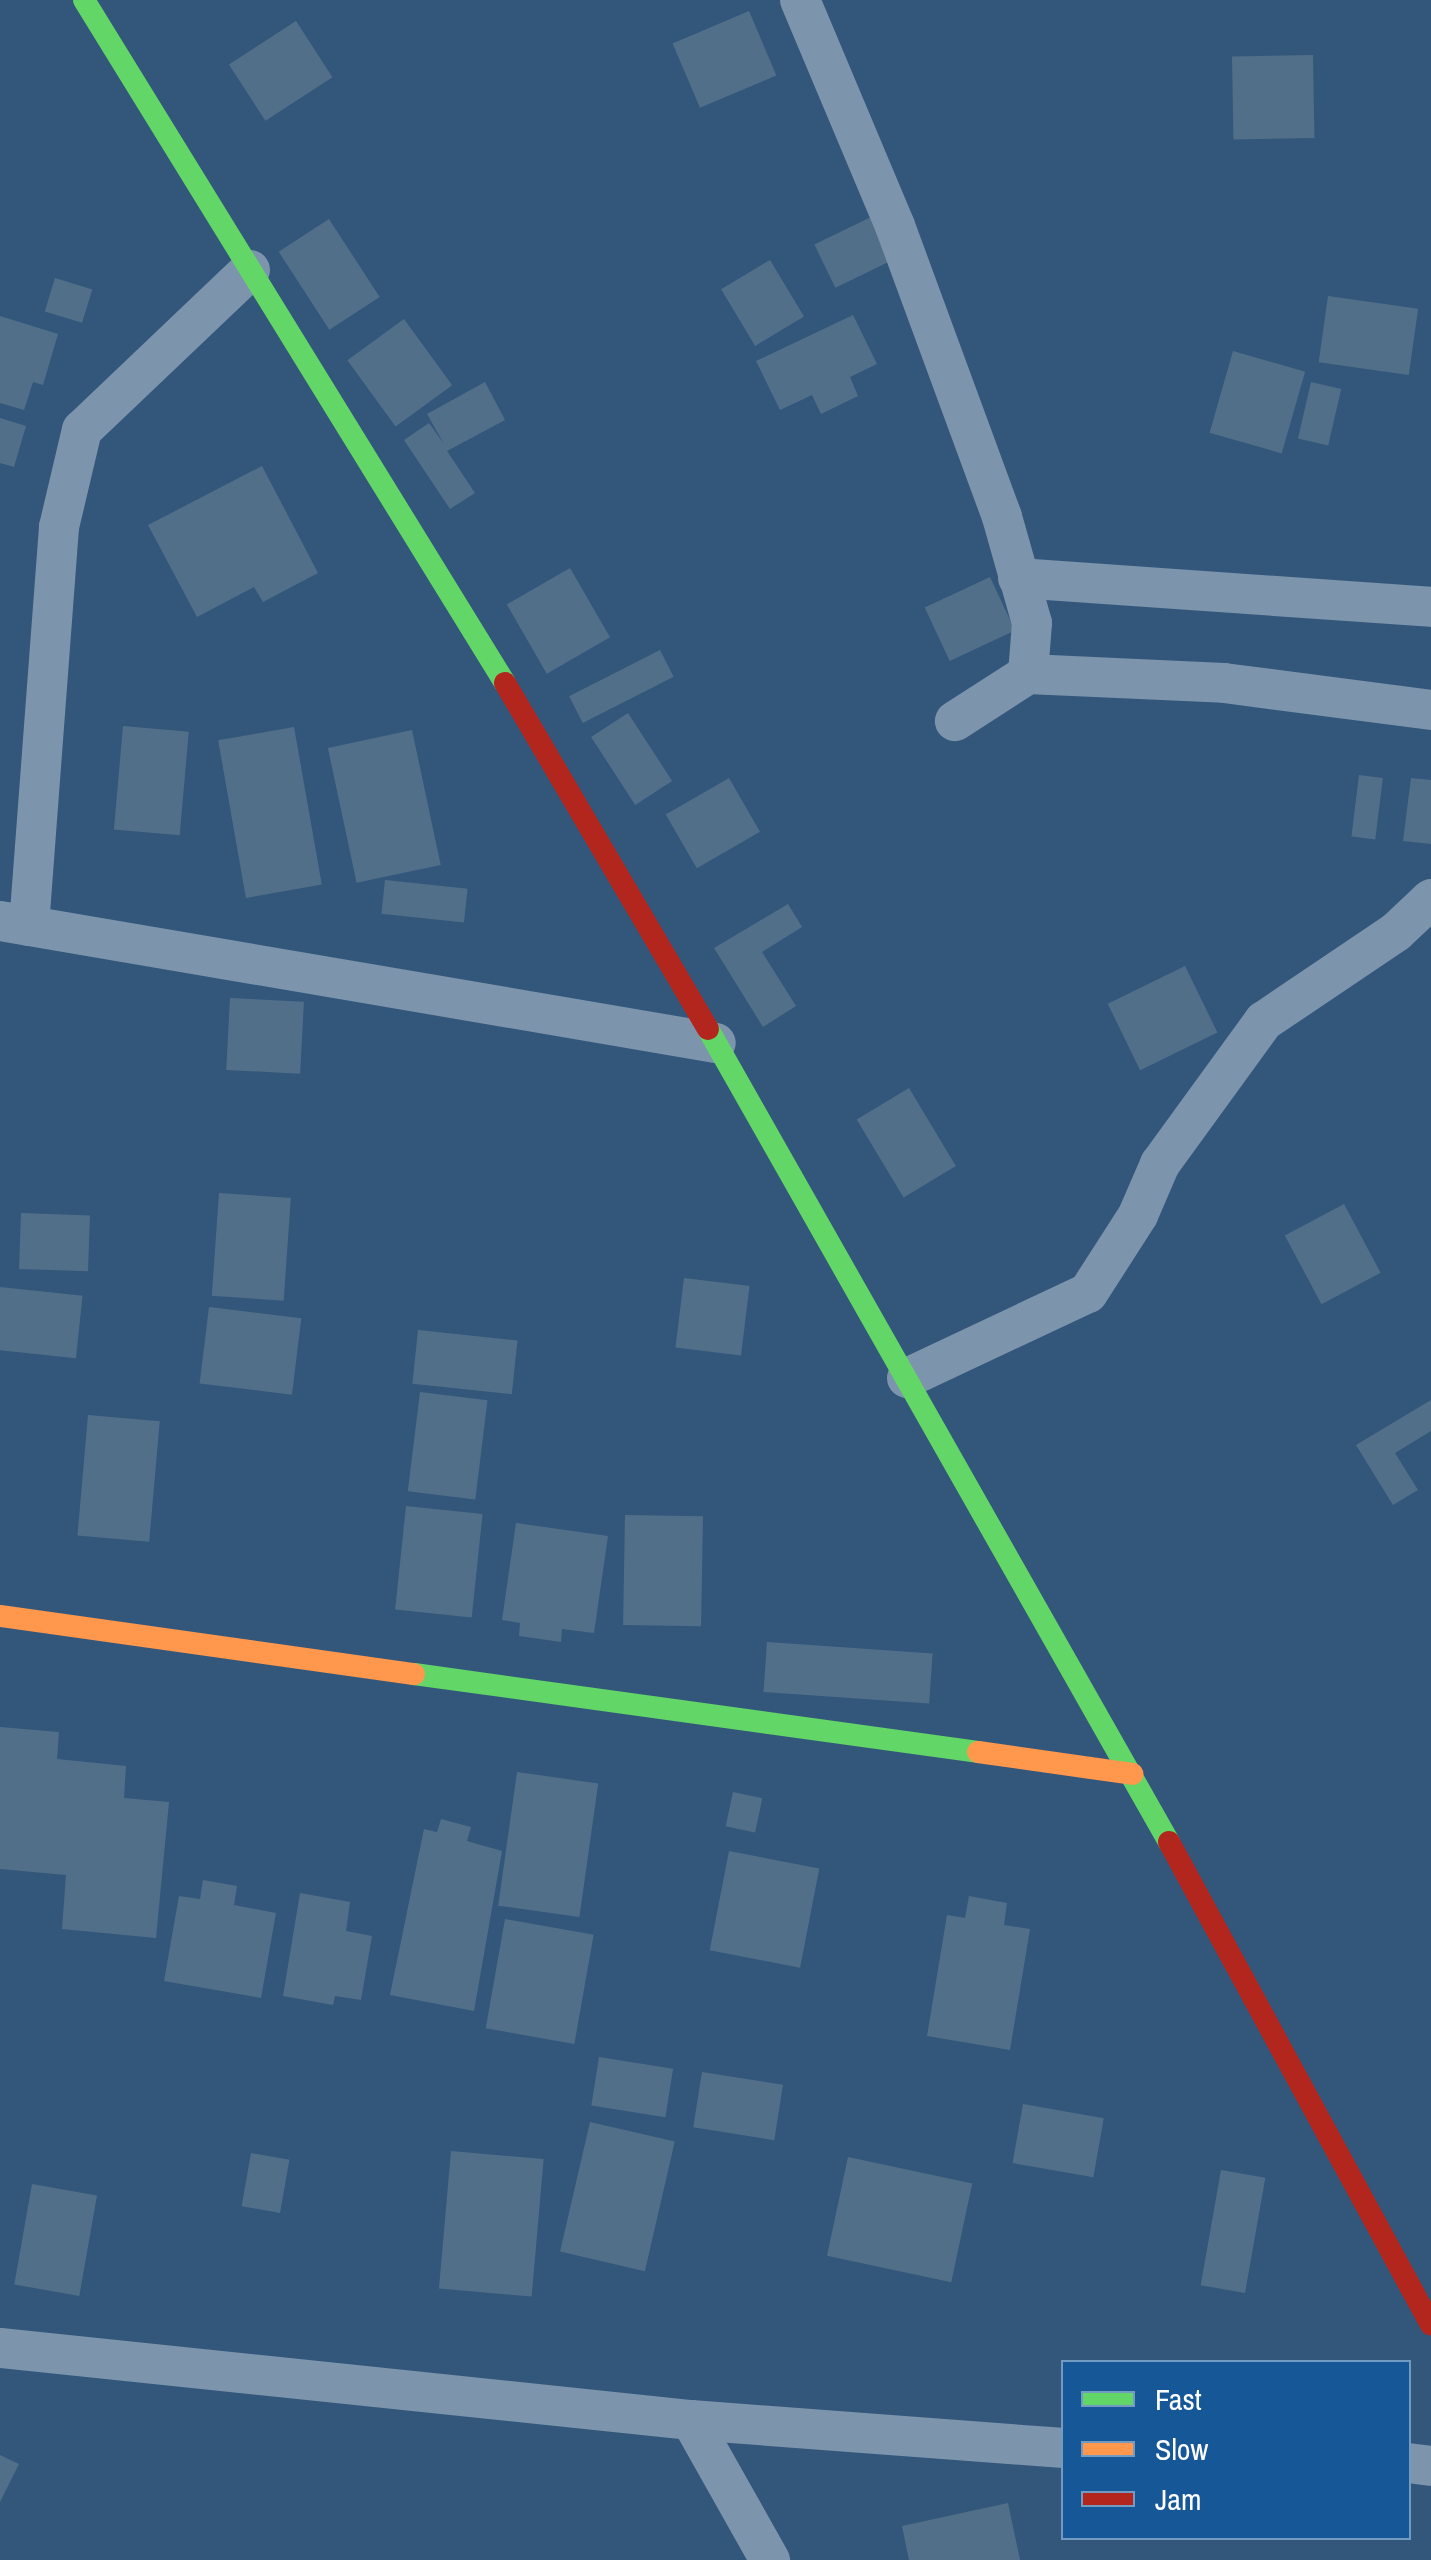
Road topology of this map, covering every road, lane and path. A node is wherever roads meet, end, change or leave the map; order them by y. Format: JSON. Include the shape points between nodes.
{"nodes":[{"id":1,"x":84,"y":0,"type":"edge"},
{"id":2,"x":800,"y":0,"type":"edge"},
{"id":3,"x":250,"y":270,"type":"junction"},
{"id":4,"x":1018,"y":578,"type":"junction"},
{"id":5,"x":1431,"y":607,"type":"edge"},
{"id":6,"x":1028,"y":674,"type":"junction"},
{"id":7,"x":1431,"y":710,"type":"edge"},
{"id":8,"x":956,"y":721,"type":"dead end"},
{"id":9,"x":1431,"y":899,"type":"edge"},
{"id":10,"x":14,"y":924,"type":"edge"},
{"id":11,"x":716,"y":1042,"type":"junction"},
{"id":12,"x":907,"y":1378,"type":"junction"},
{"id":13,"x":0,"y":1616,"type":"edge"},
{"id":14,"x":1132,"y":1774,"type":"junction"},
{"id":15,"x":1431,"y":2325,"type":"edge"},
{"id":16,"x":0,"y":2348,"type":"edge"},
{"id":17,"x":691,"y":2420,"type":"junction"},
{"id":18,"x":1061,"y":2448,"type":"edge"},
{"id":19,"x":770,"y":2560,"type":"edge"}],
"edges":[{"from":1,"to":3,"type":"street"},
{"from":2,"to":4,"type":"street","via":[[895,226]]},
{"from":3,"to":10,"type":"street","via":[[82,430],[59,527]]},
{"from":3,"to":11,"type":"street","via":[[586,814]]},
{"from":4,"to":5,"type":"street"},
{"from":4,"to":6,"type":"street","via":[[1032,623]]},
{"from":6,"to":7,"type":"street","via":[[1224,683]]},
{"from":6,"to":8,"type":"street"},
{"from":9,"to":12,"type":"street","via":[[1396,932],[1264,1022],[1160,1164],[1138,1215],[1088,1293]]},
{"from":10,"to":11,"type":"street"},
{"from":11,"to":12,"type":"street"},
{"from":12,"to":14,"type":"street"},
{"from":13,"to":14,"type":"street"},
{"from":14,"to":15,"type":"street"},
{"from":16,"to":17,"type":"street"},
{"from":17,"to":18,"type":"street"},
{"from":17,"to":19,"type":"street"}]}
